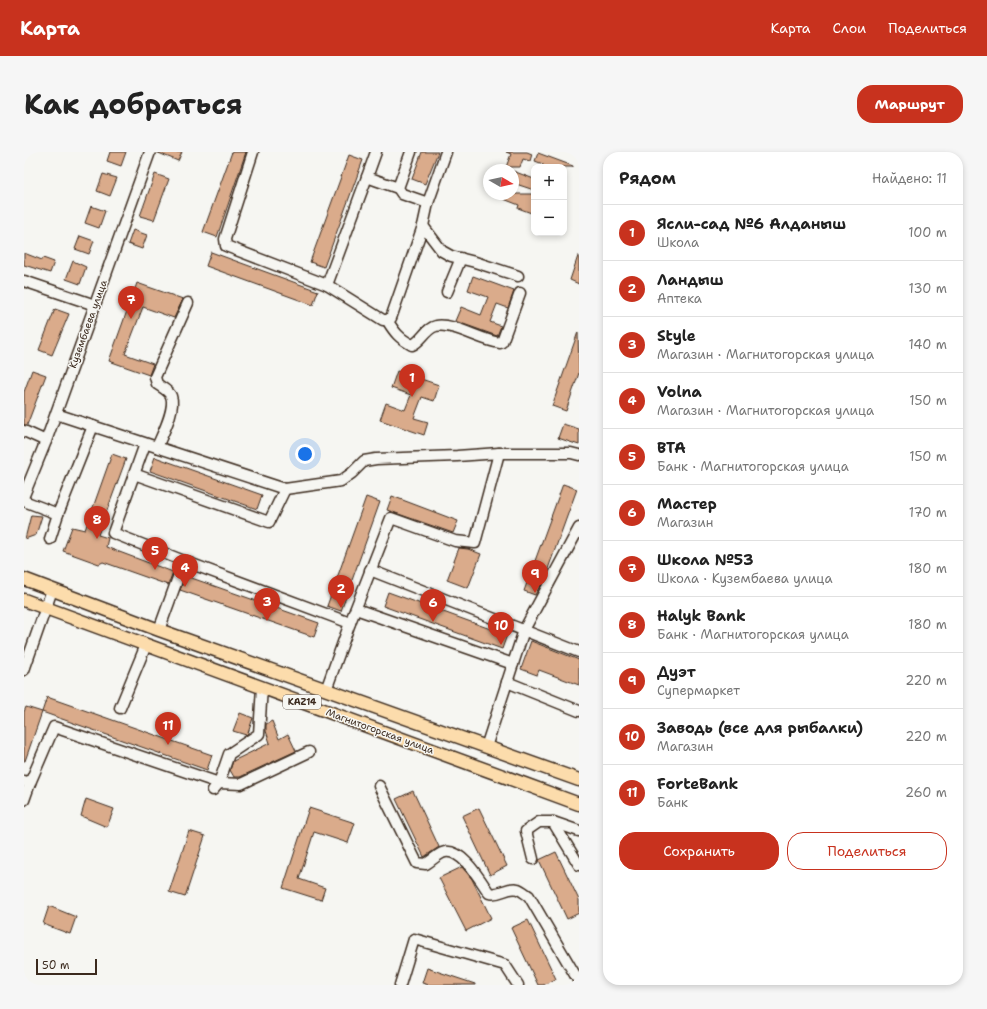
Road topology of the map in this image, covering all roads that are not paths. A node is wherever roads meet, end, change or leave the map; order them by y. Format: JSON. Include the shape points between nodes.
{"nodes":[{"id":1,"x":150,"y":152,"type":"edge"},
{"id":2,"x":253,"y":152,"type":"edge"},
{"id":3,"x":376,"y":152,"type":"edge"},
{"id":4,"x":411,"y":152,"type":"edge"},
{"id":5,"x":446,"y":152,"type":"edge"},
{"id":6,"x":367,"y":177,"type":"junction"},
{"id":7,"x":398,"y":188,"type":"junction"},
{"id":8,"x":428,"y":203,"type":"junction"},
{"id":9,"x":423,"y":226,"type":"junction"},
{"id":10,"x":461,"y":258,"type":"junction"},
{"id":11,"x":518,"y":276,"type":"dead end"},
{"id":12,"x":24,"y":281,"type":"edge"},
{"id":13,"x":327,"y":285,"type":"junction"},
{"id":14,"x":447,"y":292,"type":"dead end"},
{"id":15,"x":520,"y":293,"type":"dead end"},
{"id":16,"x":188,"y":303,"type":"dead end"},
{"id":17,"x":95,"y":305,"type":"junction"},
{"id":18,"x":388,"y":320,"type":"junction"},
{"id":19,"x":56,"y":414,"type":"junction"},
{"id":20,"x":93,"y":426,"type":"junction"},
{"id":21,"x":24,"y":431,"type":"edge"},
{"id":22,"x":46,"y":440,"type":"junction"},
{"id":23,"x":145,"y":444,"type":"junction"},
{"id":24,"x":157,"y":447,"type":"junction"},
{"id":25,"x":499,"y":453,"type":"junction"},
{"id":26,"x":579,"y":455,"type":"edge"},
{"id":27,"x":134,"y":474,"type":"junction"},
{"id":28,"x":285,"y":489,"type":"junction"},
{"id":29,"x":24,"y":495,"type":"edge"},
{"id":30,"x":24,"y":501,"type":"edge"},
{"id":31,"x":58,"y":514,"type":"junction"},
{"id":32,"x":579,"y":528,"type":"edge"},
{"id":33,"x":50,"y":539,"type":"dead end"},
{"id":34,"x":184,"y":561,"type":"junction"},
{"id":35,"x":370,"y":570,"type":"junction"},
{"id":36,"x":24,"y":579,"type":"edge"},
{"id":37,"x":52,"y":590,"type":"junction"},
{"id":38,"x":24,"y":600,"type":"edge"},
{"id":39,"x":46,"y":608,"type":"junction"},
{"id":40,"x":356,"y":609,"type":"junction"},
{"id":41,"x":350,"y":623,"type":"junction"},
{"id":42,"x":159,"y":630,"type":"junction"},
{"id":43,"x":524,"y":630,"type":"junction"},
{"id":44,"x":146,"y":645,"type":"junction"},
{"id":45,"x":579,"y":652,"type":"edge"},
{"id":46,"x":513,"y":664,"type":"junction"},
{"id":47,"x":24,"y":670,"type":"edge"},
{"id":48,"x":507,"y":682,"type":"junction"},
{"id":49,"x":262,"y":687,"type":"junction"},
{"id":50,"x":326,"y":690,"type":"junction"},
{"id":51,"x":120,"y":708,"type":"dead end"},
{"id":52,"x":579,"y":711,"type":"edge"},
{"id":53,"x":486,"y":747,"type":"junction"},
{"id":54,"x":309,"y":752,"type":"dead end"},
{"id":55,"x":579,"y":780,"type":"edge"},
{"id":56,"x":27,"y":782,"type":"edge"},
{"id":57,"x":216,"y":786,"type":"junction"},
{"id":58,"x":379,"y":786,"type":"dead end"},
{"id":59,"x":24,"y":800,"type":"edge"},
{"id":60,"x":579,"y":804,"type":"edge"},
{"id":61,"x":553,"y":822,"type":"junction"},
{"id":62,"x":579,"y":831,"type":"edge"},
{"id":63,"x":533,"y":859,"type":"dead end"},
{"id":64,"x":579,"y":865,"type":"edge"},
{"id":65,"x":578,"y":981,"type":"edge"},
{"id":66,"x":400,"y":985,"type":"edge"},
{"id":67,"x":518,"y":985,"type":"edge"}],
"edges":[{"from":1,"to":17,"type":"street","name":"Кузембаева улица"},
{"from":2,"to":13,"type":"street","via":[[225,239],[226,246]]},
{"from":3,"to":6,"type":"street"},
{"from":4,"to":7,"type":"street"},
{"from":5,"to":8,"type":"street"},
{"from":6,"to":7,"type":"street"},
{"from":6,"to":13,"type":"street"},
{"from":7,"to":8,"type":"street","via":[[402,194]]},
{"from":8,"to":9,"type":"street"},
{"from":9,"to":10,"type":"street","via":[[442,251]]},
{"from":9,"to":18,"type":"street","via":[[391,318]]},
{"from":10,"to":11,"type":"street"},
{"from":10,"to":14,"type":"street"},
{"from":12,"to":17,"type":"street"},
{"from":13,"to":18,"type":"street","via":[[383,320]]},
{"from":15,"to":18,"type":"street","via":[[500,343],[446,326],[436,326],[412,345],[395,333]]},
{"from":16,"to":24,"type":"street","via":[[155,377],[157,384],[171,396],[172,408]]},
{"from":17,"to":19,"type":"street","name":"Кузембаева улица"},
{"from":19,"to":20,"type":"street"},
{"from":19,"to":22,"type":"street","name":"Кузембаева улица"},
{"from":20,"to":23,"type":"street"},
{"from":20,"to":31,"type":"street"},
{"from":21,"to":22,"type":"street"},
{"from":22,"to":29,"type":"street","name":"Кузембаева улица"},
{"from":23,"to":24,"type":"street"},
{"from":23,"to":27,"type":"street"},
{"from":24,"to":28,"type":"street"},
{"from":25,"to":26,"type":"street"},
{"from":25,"to":28,"type":"street","via":[[376,459],[364,462],[341,481]]},
{"from":25,"to":35,"type":"street","via":[[475,543],[455,541],[391,518]]},
{"from":27,"to":28,"type":"street","via":[[269,522]]},
{"from":27,"to":34,"type":"street","via":[[113,532]]},
{"from":30,"to":31,"type":"street"},
{"from":31,"to":33,"type":"street"},
{"from":32,"to":43,"type":"street"},
{"from":34,"to":41,"type":"street"},
{"from":34,"to":42,"type":"street"},
{"from":35,"to":40,"type":"street"},
{"from":35,"to":43,"type":"street"},
{"from":36,"to":37,"type":"main road","name":"Магнитогорская улица","number":"KAZ14"},
{"from":37,"to":39,"type":"street"},
{"from":37,"to":42,"type":"main road","name":"Магнитогорская улица","number":"KAZ14"},
{"from":38,"to":39,"type":"main road","name":"Магнитогорская улица","number":"KAZ14"},
{"from":39,"to":44,"type":"main road","name":"Магнитогорская улица","number":"KAZ14"},
{"from":39,"to":47,"type":"street"},
{"from":40,"to":41,"type":"street"},
{"from":40,"to":46,"type":"street"},
{"from":41,"to":50,"type":"street"},
{"from":42,"to":50,"type":"main road","name":"Магнитогорская улица","number":"KAZ14"},
{"from":43,"to":45,"type":"street"},
{"from":43,"to":46,"type":"street"},
{"from":44,"to":49,"type":"main road","name":"Магнитогорская улица","number":"KAZ14"},
{"from":44,"to":51,"type":"street"},
{"from":46,"to":48,"type":"street"},
{"from":48,"to":52,"type":"street"},
{"from":48,"to":53,"type":"street"},
{"from":49,"to":57,"type":"street","via":[[259,734],[229,754]]},
{"from":49,"to":60,"type":"main road","name":"Магнитогорская улица","number":"KAZ14"},
{"from":50,"to":53,"type":"main road","name":"Магнитогорская улица","number":"KAZ14"},
{"from":53,"to":55,"type":"main road","name":"Магнитогорская улица","number":"KAZ14"},
{"from":54,"to":57,"type":"street","via":[[241,784]]},
{"from":56,"to":57,"type":"street","via":[[54,726]]},
{"from":56,"to":59,"type":"street"},
{"from":58,"to":65,"type":"street","via":[[417,863],[426,864],[442,853],[449,853],[468,864],[489,893],[497,894],[505,890],[518,889],[529,896]]},
{"from":61,"to":62,"type":"street"},
{"from":61,"to":63,"type":"street","via":[[540,822],[526,831]]},
{"from":61,"to":64,"type":"street"},
{"from":66,"to":67,"type":"street","via":[[414,939],[505,965]]}]}
